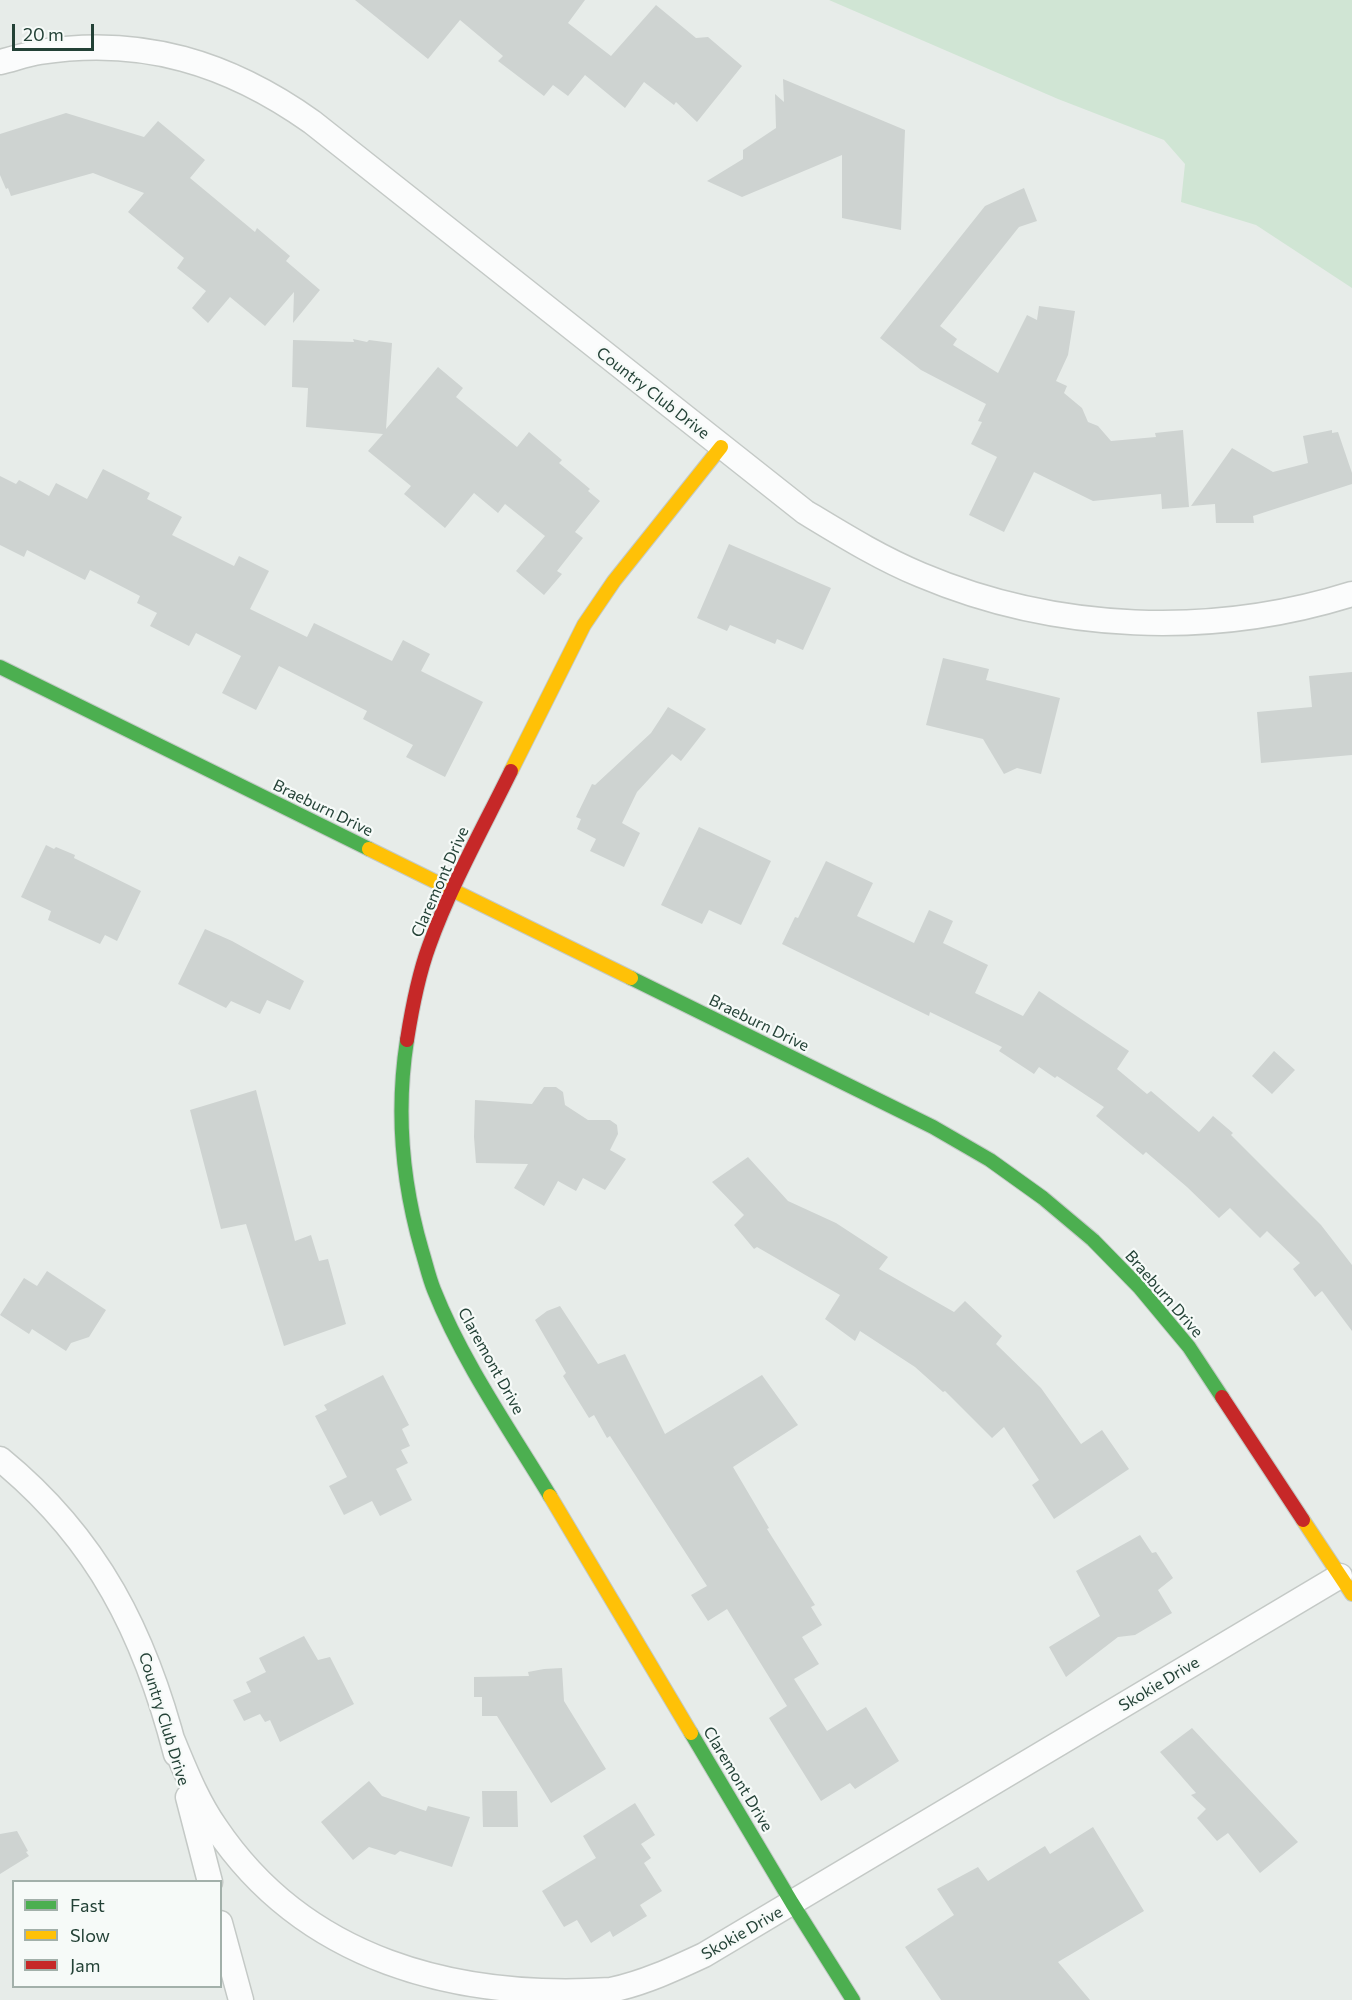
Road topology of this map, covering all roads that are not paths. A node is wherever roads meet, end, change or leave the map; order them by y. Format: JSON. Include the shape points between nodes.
{"nodes":[{"id":1,"x":0,"y":62,"type":"edge"},
{"id":2,"x":721,"y":447,"type":"junction"},
{"id":3,"x":1352,"y":594,"type":"edge"},
{"id":4,"x":0,"y":667,"type":"edge"},
{"id":5,"x":452,"y":890,"type":"junction"},
{"id":6,"x":0,"y":1460,"type":"edge"},
{"id":7,"x":1346,"y":1585,"type":"edge"},
{"id":8,"x":172,"y":1739,"type":"junction"},
{"id":9,"x":210,"y":1880,"type":"edge"},
{"id":10,"x":792,"y":1903,"type":"junction"},
{"id":11,"x":222,"y":1930,"type":"edge"},
{"id":12,"x":241,"y":2000,"type":"edge"},
{"id":13,"x":853,"y":2000,"type":"edge"}],
"edges":[{"from":1,"to":2,"type":"street","name":"Country Club Drive","via":[[39,52],[86,47],[140,50],[208,66],[280,99]]},
{"from":2,"to":3,"type":"street","name":"Country Club Drive","via":[[805,512],[862,546],[921,575],[984,597],[1048,613],[1113,621],[1180,623],[1246,618]]},
{"from":2,"to":5,"type":"street","name":"Claremont Drive","via":[[614,581],[584,625]]},
{"from":4,"to":5,"type":"street","name":"Braeburn Drive"},
{"from":5,"to":7,"type":"street","name":"Braeburn Drive","via":[[933,1127],[990,1160],[1043,1198],[1093,1240],[1189,1347]]},
{"from":5,"to":10,"type":"street","name":"Claremont Drive","via":[[428,947],[412,1006],[401,1110],[406,1180],[434,1289],[459,1344]]},
{"from":6,"to":8,"type":"street","name":"Country Club Drive","via":[[63,1520],[100,1569],[148,1661]]},
{"from":7,"to":10,"type":"street","name":"Skokie Drive"},
{"from":8,"to":9,"type":"street","name":"Country Club Drive"},
{"from":8,"to":10,"type":"street","name":"Skokie Drive","via":[[215,1827],[246,1869],[278,1902],[359,1958],[407,1978],[457,1992],[509,1998],[561,1997],[613,1989],[663,1974],[704,1955]]},
{"from":10,"to":13,"type":"street","name":"Claremont Drive"},
{"from":11,"to":12,"type":"street"}]}
